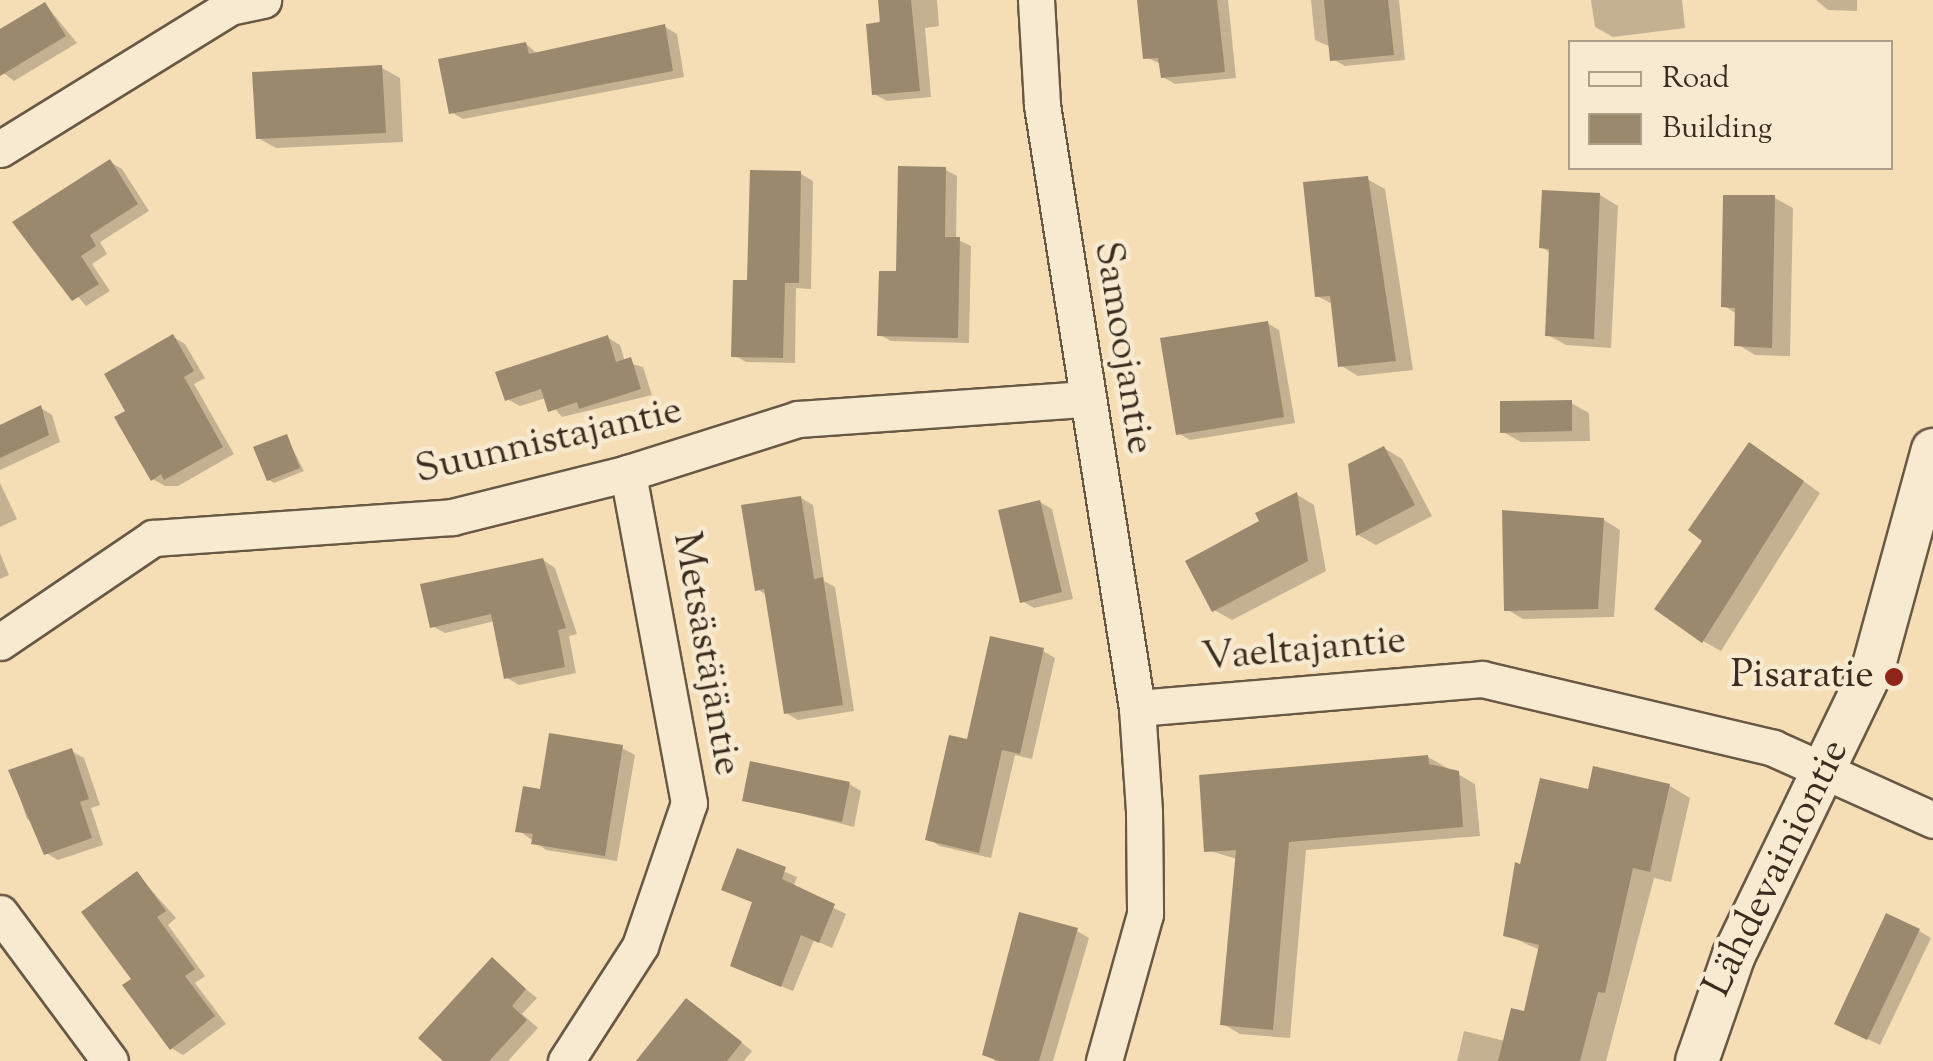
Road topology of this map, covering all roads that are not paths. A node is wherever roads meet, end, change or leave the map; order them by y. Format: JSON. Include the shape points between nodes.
{"nodes":[{"id":1,"x":262,"y":0,"type":"edge"},
{"id":2,"x":1036,"y":0,"type":"edge"},
{"id":3,"x":0,"y":150,"type":"edge"},
{"id":4,"x":1086,"y":399,"type":"junction"},
{"id":5,"x":1933,"y":450,"type":"edge"},
{"id":6,"x":628,"y":473,"type":"junction"},
{"id":7,"x":0,"y":642,"type":"edge"},
{"id":8,"x":1137,"y":708,"type":"junction"},
{"id":9,"x":1824,"y":771,"type":"junction"},
{"id":10,"x":1933,"y":820,"type":"edge"},
{"id":11,"x":0,"y":912,"type":"edge"},
{"id":12,"x":110,"y":1061,"type":"edge"},
{"id":13,"x":566,"y":1061,"type":"edge"},
{"id":14,"x":1104,"y":1061,"type":"edge"},
{"id":15,"x":1697,"y":1061,"type":"edge"}],
"edges":[{"from":1,"to":3,"type":"street","via":[[230,8]]},
{"from":2,"to":4,"type":"street","name":"Samoojantie","via":[[1042,105]]},
{"from":4,"to":6,"type":"street","name":"Suunnistajantie","via":[[798,419]]},
{"from":4,"to":8,"type":"street","name":"Samoojantie"},
{"from":5,"to":9,"type":"street","name":"Lähdevainiontie","via":[[1874,665]]},
{"from":6,"to":7,"type":"street","name":"Suunnistajantie","via":[[452,517],[153,538]]},
{"from":6,"to":13,"type":"street","name":"Metsästäjäntie","via":[[688,804],[640,946]]},
{"from":8,"to":9,"type":"street","name":"Vaeltajantie","via":[[1482,679],[1773,748]]},
{"from":8,"to":14,"type":"street","via":[[1145,914]]},
{"from":9,"to":10,"type":"street"},
{"from":9,"to":15,"type":"street","name":"Lähdevainiontie","via":[[1734,955]]},
{"from":11,"to":12,"type":"street"}]}
